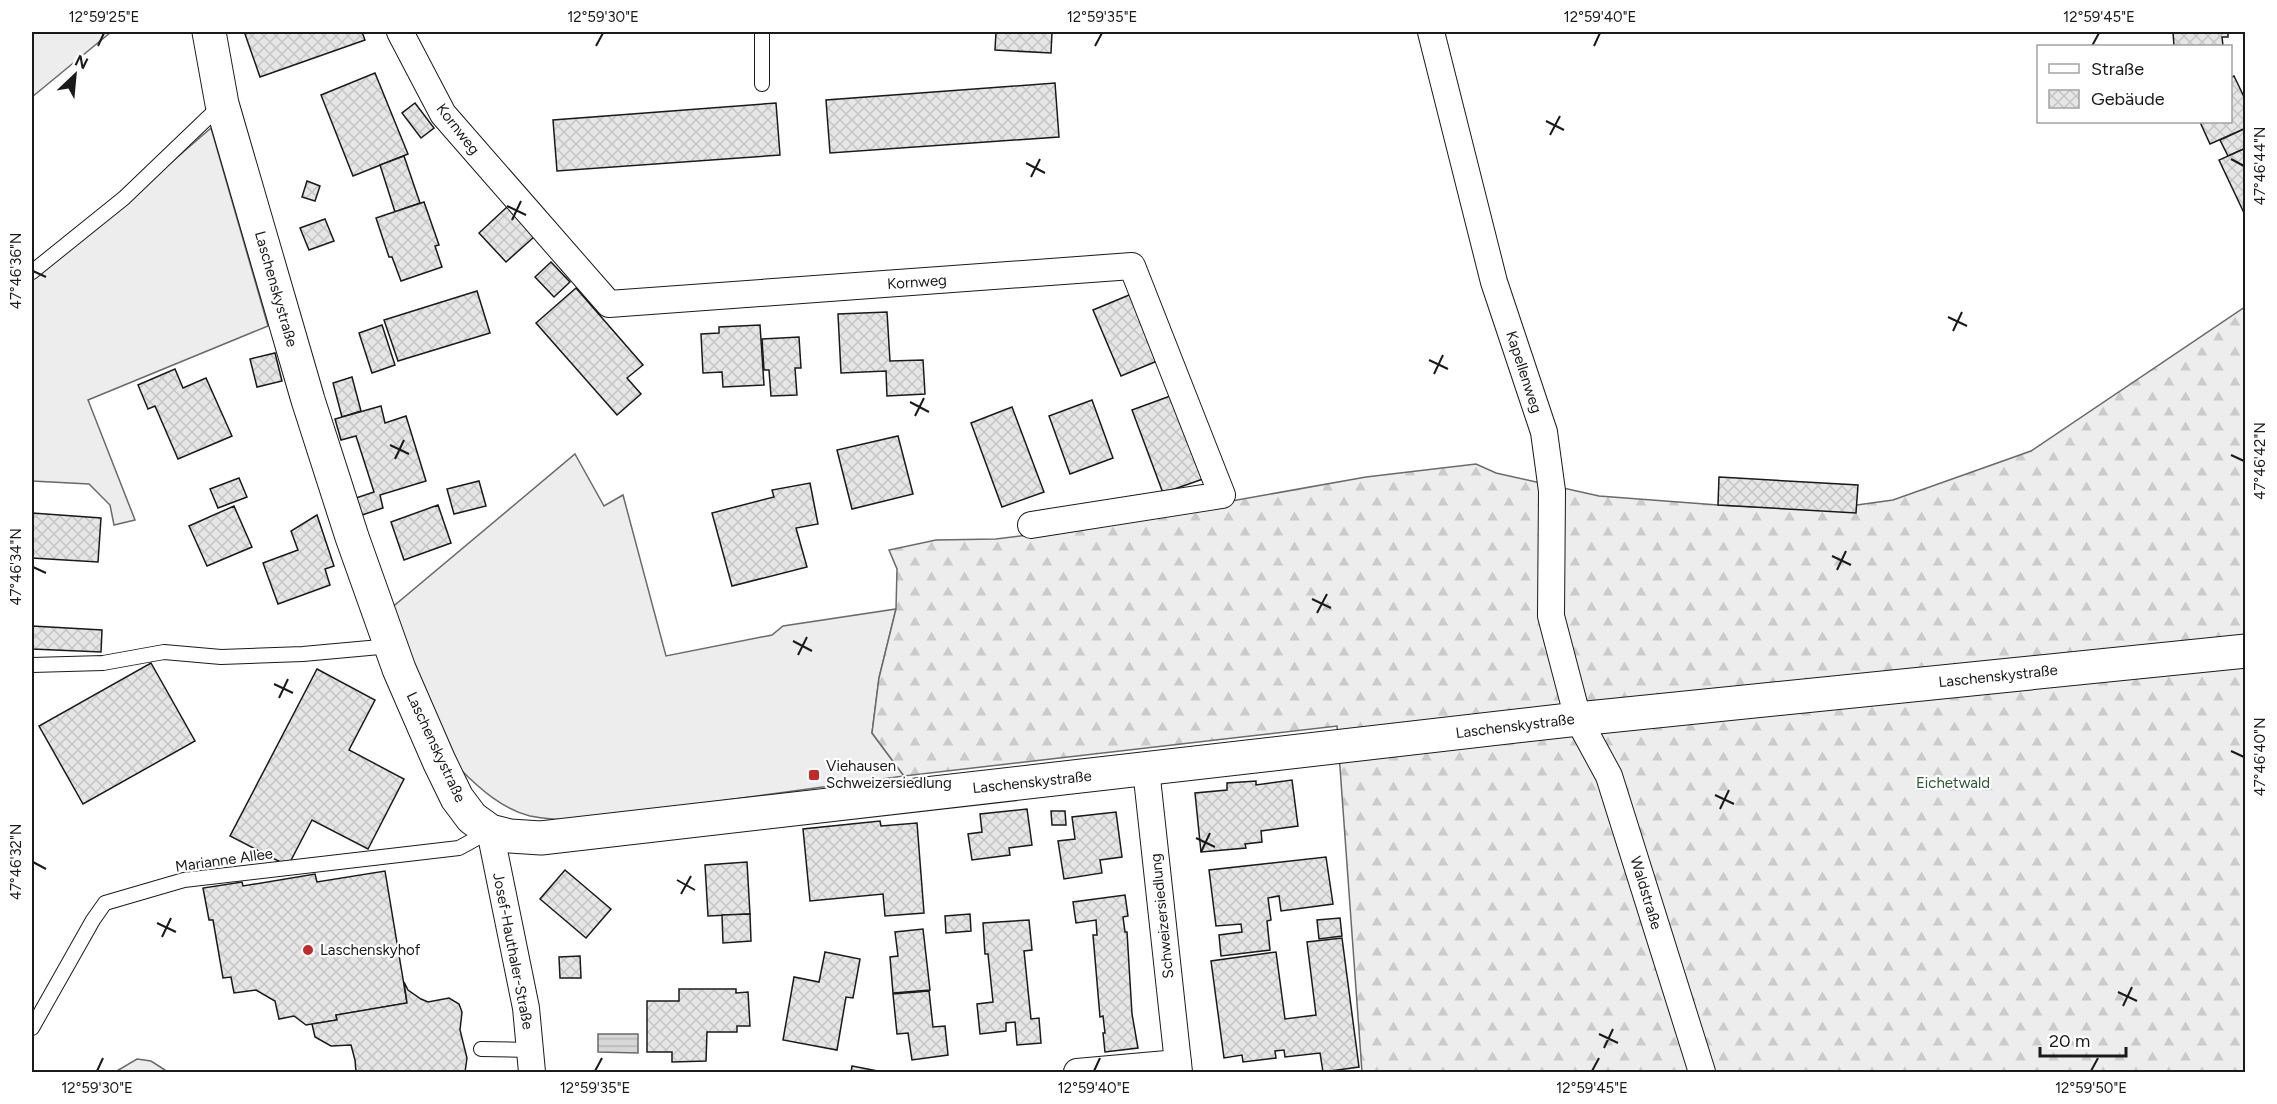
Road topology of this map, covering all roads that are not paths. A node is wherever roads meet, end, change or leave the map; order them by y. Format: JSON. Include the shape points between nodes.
{"nodes":[{"id":1,"x":209,"y":32,"type":"edge"},
{"id":2,"x":400,"y":32,"type":"edge"},
{"id":3,"x":762,"y":32,"type":"edge"},
{"id":4,"x":1431,"y":32,"type":"edge"},
{"id":5,"x":762,"y":84,"type":"dead end"},
{"id":6,"x":222,"y":104,"type":"junction"},
{"id":7,"x":32,"y":272,"type":"edge"},
{"id":8,"x":1031,"y":525,"type":"dead end"},
{"id":9,"x":391,"y":646,"type":"junction"},
{"id":10,"x":2246,"y":651,"type":"edge"},
{"id":11,"x":32,"y":665,"type":"edge"},
{"id":12,"x":1578,"y":719,"type":"junction"},
{"id":13,"x":1146,"y":769,"type":"junction"},
{"id":14,"x":490,"y":831,"type":"junction"},
{"id":15,"x":32,"y":1029,"type":"edge"},
{"id":16,"x":481,"y":1049,"type":"dead end"},
{"id":17,"x":531,"y":1061,"type":"edge"},
{"id":18,"x":1179,"y":1068,"type":"edge"},
{"id":19,"x":1077,"y":1072,"type":"edge"},
{"id":20,"x":1702,"y":1072,"type":"edge"}],
"edges":[{"from":1,"to":6,"type":"street","name":"Laschenskystraße"},
{"from":2,"to":8,"type":"street","name":"Kornweg","via":[[443,114],[609,304],[1132,266],[1222,495]]},
{"from":3,"to":5,"type":"lane"},
{"from":4,"to":12,"type":"street","name":"Kapellenweg","via":[[1494,282],[1544,432],[1552,492],[1551,616]]},
{"from":6,"to":7,"type":"lane","via":[[124,198]]},
{"from":6,"to":9,"type":"street","name":"Laschenskystraße","via":[[308,400]]},
{"from":9,"to":11,"type":"lane","via":[[221,657],[164,652],[103,663]]},
{"from":9,"to":14,"type":"street","name":"Laschenskystraße","via":[[457,798],[472,818]]},
{"from":10,"to":12,"type":"street","name":"Laschenskystraße"},
{"from":12,"to":13,"type":"street","name":"Laschenskystraße"},
{"from":12,"to":20,"type":"street","name":"Waldstraße","via":[[1609,776]]},
{"from":13,"to":14,"type":"street","name":"Laschenskystraße","via":[[541,838]]},
{"from":13,"to":18,"type":"street","name":"Schweizersiedlung"},
{"from":14,"to":15,"type":"lane","name":"Marianne Allee","via":[[459,848],[184,880],[105,903]]},
{"from":14,"to":17,"type":"street","name":"Josef-Hauthaler-Straße","via":[[526,1008]]},
{"from":16,"to":17,"type":"lane"},
{"from":18,"to":19,"type":"street","name":"Schweizersiedlung"}]}
